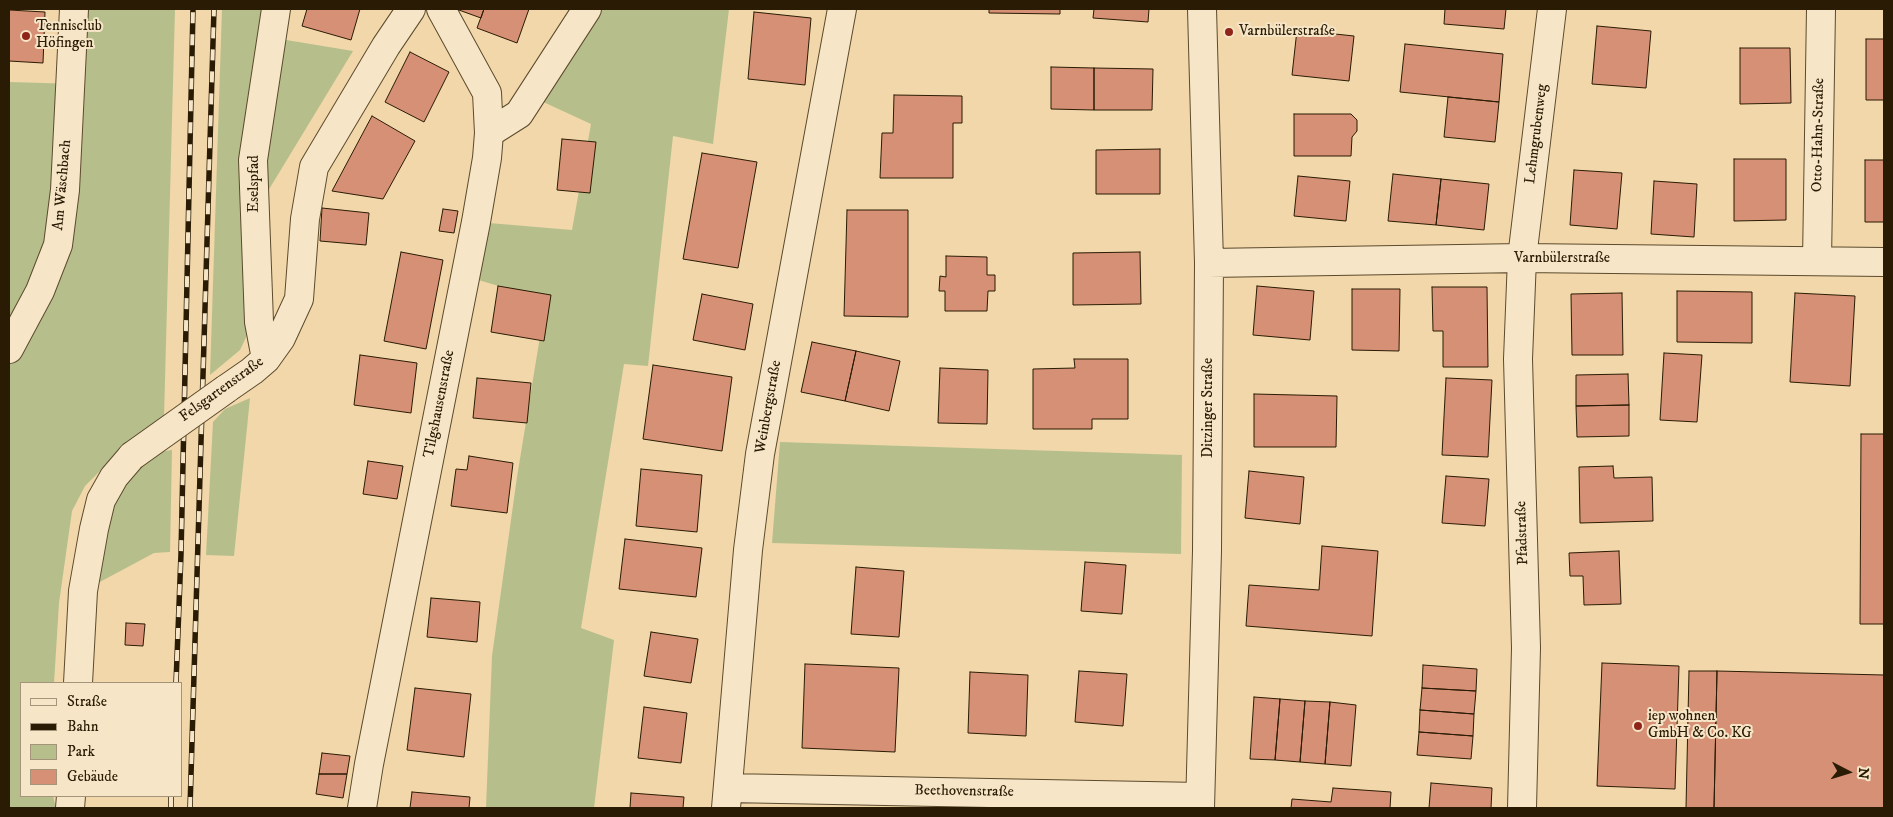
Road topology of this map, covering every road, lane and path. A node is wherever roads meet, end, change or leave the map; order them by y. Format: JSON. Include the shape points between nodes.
{"nodes":[{"id":1,"x":74,"y":9,"type":"edge"},
{"id":2,"x":276,"y":9,"type":"edge"},
{"id":3,"x":411,"y":9,"type":"edge"},
{"id":4,"x":441,"y":9,"type":"edge"},
{"id":5,"x":587,"y":9,"type":"edge"},
{"id":6,"x":842,"y":9,"type":"edge"},
{"id":7,"x":1202,"y":9,"type":"edge"},
{"id":8,"x":1552,"y":9,"type":"edge"},
{"id":9,"x":1820,"y":9,"type":"edge"},
{"id":10,"x":489,"y":133,"type":"junction"},
{"id":11,"x":1522,"y":258,"type":"junction"},
{"id":12,"x":1817,"y":261,"type":"junction"},
{"id":13,"x":1884,"y":262,"type":"edge"},
{"id":14,"x":1210,"y":263,"type":"junction"},
{"id":15,"x":9,"y":350,"type":"edge"},
{"id":16,"x":266,"y":359,"type":"junction"},
{"id":17,"x":78,"y":682,"type":"edge"},
{"id":18,"x":727,"y":798,"type":"edge"},
{"id":19,"x":1200,"y":802,"type":"edge"},
{"id":20,"x":362,"y":808,"type":"edge"},
{"id":21,"x":1522,"y":808,"type":"edge"}],
"edges":[{"from":1,"to":15,"type":"street","name":"Am Wäschbach","via":[[65,190],[58,245],[40,291]]},
{"from":2,"to":16,"type":"street","name":"Eselspfad","via":[[253,160],[259,322]]},
{"from":3,"to":16,"type":"street","name":"Felsgartenstraße","via":[[314,167],[305,219],[299,299],[281,338]]},
{"from":4,"to":10,"type":"street","name":"Tilgshausenstraße","via":[[487,92]]},
{"from":5,"to":10,"type":"street","via":[[519,114]]},
{"from":6,"to":18,"type":"street","name":"Weinbergstraße","via":[[760,454],[748,550]]},
{"from":7,"to":14,"type":"street","name":"Ditzinger Straße"},
{"from":8,"to":11,"type":"street","name":"Lehmgrubenweg"},
{"from":9,"to":12,"type":"street","name":"Otto-Hahn-Straße"},
{"from":10,"to":20,"type":"street","name":"Tilgshausenstraße","via":[[476,222]]},
{"from":11,"to":12,"type":"street","name":"Varnbülerstraße"},
{"from":11,"to":14,"type":"street","name":"Varnbülerstraße"},
{"from":11,"to":21,"type":"street","name":"Pfadstraße","via":[[1518,359],[1526,648]]},
{"from":12,"to":13,"type":"street","name":"Varnbülerstraße"},
{"from":14,"to":19,"type":"street","name":"Ditzinger Straße"},
{"from":16,"to":17,"type":"street","name":"Felsgartenstraße","bridge":true,"via":[[132,456],[114,477],[101,500],[83,591]]},
{"from":18,"to":19,"type":"street","name":"Beethovenstraße"}]}
